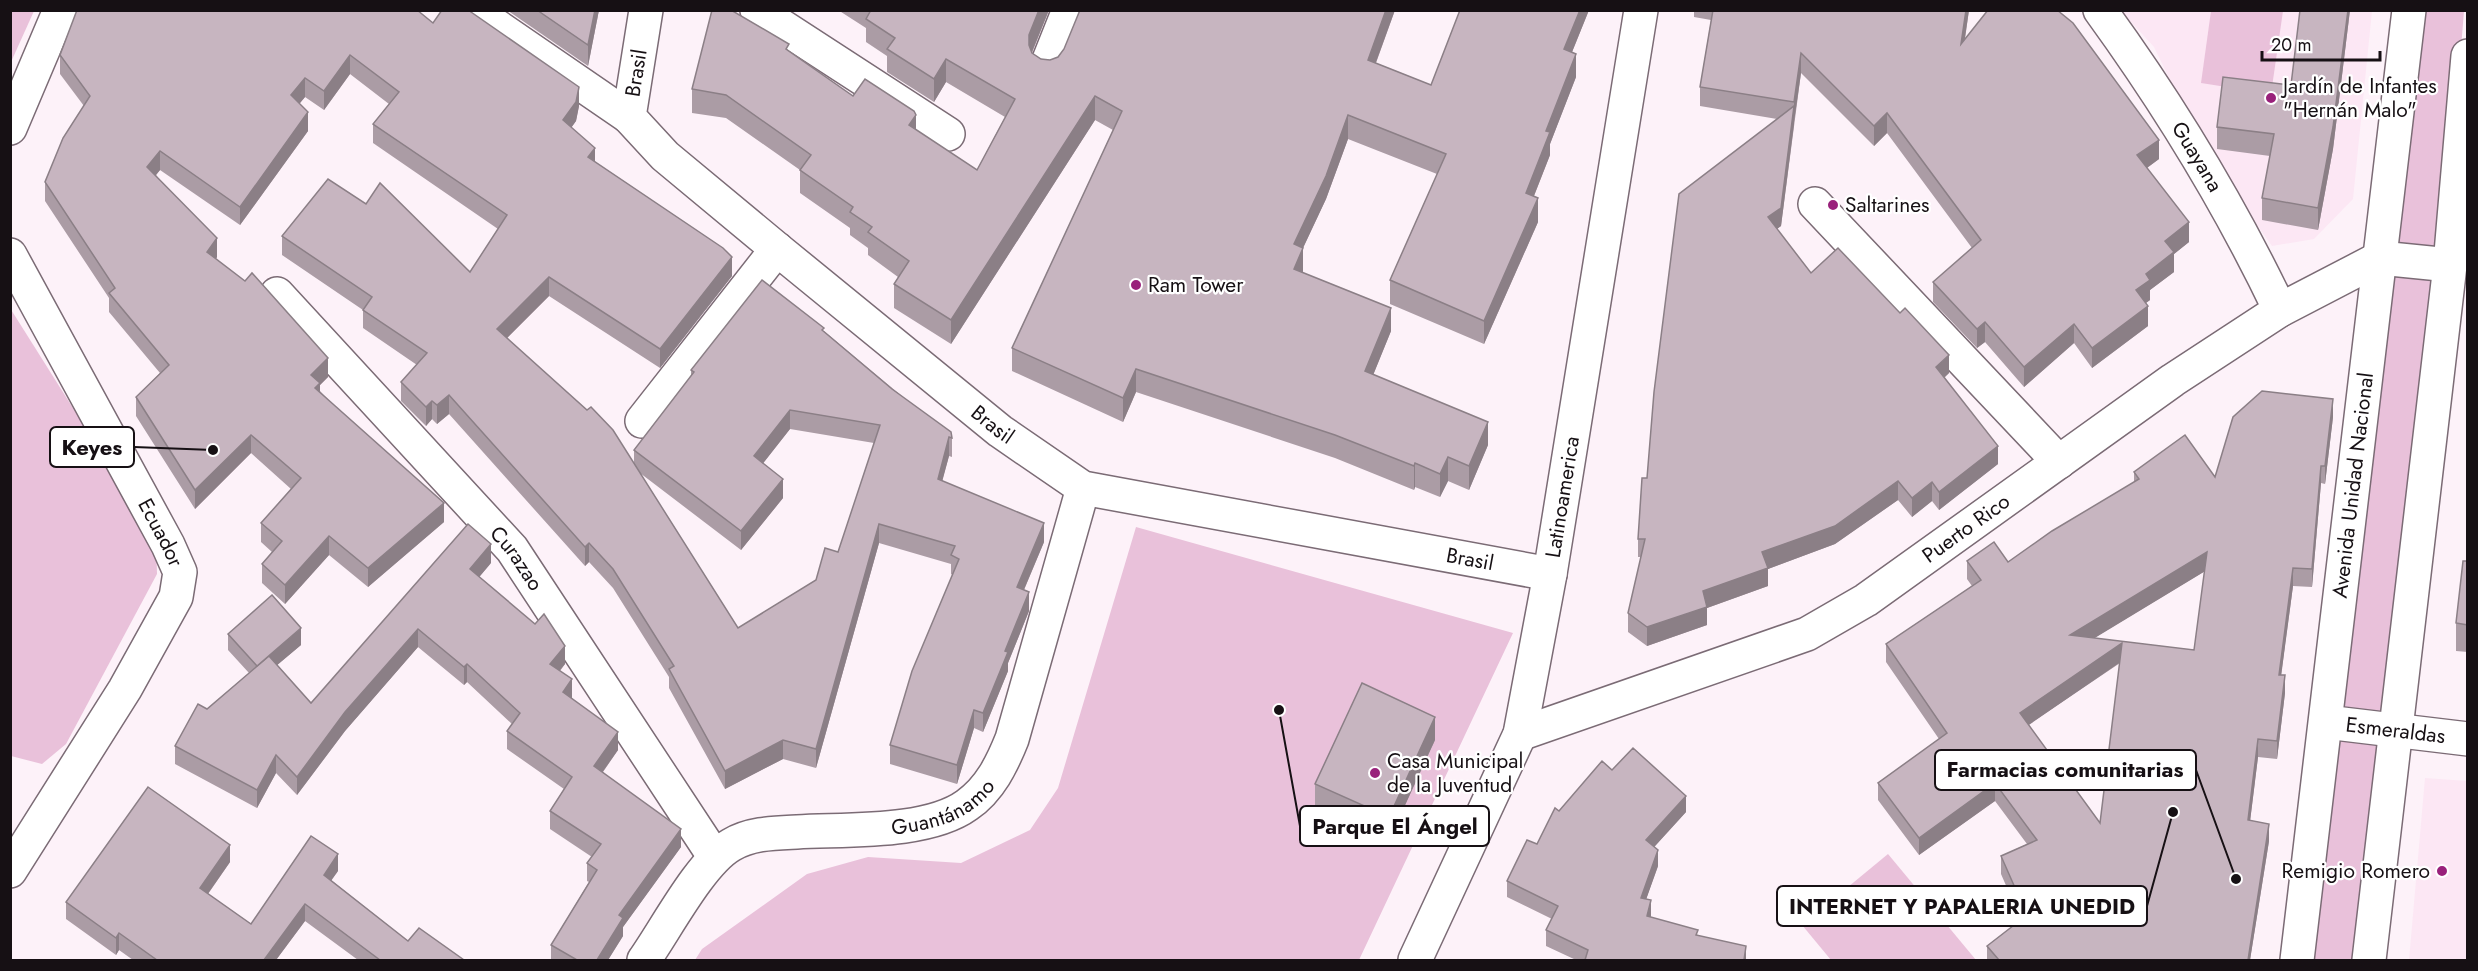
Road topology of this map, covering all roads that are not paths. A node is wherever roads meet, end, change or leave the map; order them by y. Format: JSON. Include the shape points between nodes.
{"nodes":[{"id":1,"x":60,"y":10,"type":"edge"},
{"id":2,"x":473,"y":10,"type":"edge"},
{"id":3,"x":646,"y":10,"type":"edge"},
{"id":4,"x":757,"y":10,"type":"edge"},
{"id":5,"x":1069,"y":10,"type":"edge"},
{"id":6,"x":1641,"y":10,"type":"edge"},
{"id":7,"x":2100,"y":10,"type":"edge"},
{"id":8,"x":2409,"y":10,"type":"edge"},
{"id":9,"x":2468,"y":56,"type":"edge"},
{"id":10,"x":1047,"y":64,"type":"edge"},
{"id":11,"x":629,"y":117,"type":"junction"},
{"id":12,"x":10,"y":128,"type":"edge"},
{"id":13,"x":948,"y":134,"type":"dead end"},
{"id":14,"x":1815,"y":204,"type":"dead end"},
{"id":15,"x":777,"y":249,"type":"junction"},
{"id":16,"x":10,"y":255,"type":"edge"},
{"id":17,"x":2380,"y":258,"type":"junction"},
{"id":18,"x":2450,"y":265,"type":"junction"},
{"id":19,"x":277,"y":294,"type":"dead end"},
{"id":20,"x":2280,"y":310,"type":"junction"},
{"id":21,"x":642,"y":421,"type":"dead end"},
{"id":22,"x":2059,"y":462,"type":"junction"},
{"id":23,"x":1083,"y":488,"type":"junction"},
{"id":24,"x":1550,"y":574,"type":"junction"},
{"id":25,"x":2326,"y":722,"type":"junction"},
{"id":26,"x":2397,"y":730,"type":"junction"},
{"id":27,"x":1520,"y":734,"type":"junction"},
{"id":28,"x":2468,"y":739,"type":"edge"},
{"id":29,"x":14,"y":853,"type":"edge"},
{"id":30,"x":714,"y":856,"type":"junction"},
{"id":31,"x":644,"y":960,"type":"edge"},
{"id":32,"x":1414,"y":960,"type":"edge"},
{"id":33,"x":2297,"y":960,"type":"edge"},
{"id":34,"x":2369,"y":960,"type":"edge"}],
"edges":[{"from":1,"to":12,"type":"street"},
{"from":2,"to":11,"type":"street"},
{"from":3,"to":11,"type":"street","name":"Brasil"},
{"from":4,"to":13,"type":"street"},
{"from":5,"to":10,"type":"street"},
{"from":6,"to":24,"type":"street","name":"Latinoamerica"},
{"from":7,"to":20,"type":"street","name":"Guayana","via":[[2154,84],[2256,260]]},
{"from":8,"to":17,"type":"street","name":"Avenida Unidad Nacional"},
{"from":9,"to":18,"type":"street"},
{"from":11,"to":15,"type":"street","name":"Brasil","via":[[665,156]]},
{"from":14,"to":22,"type":"street"},
{"from":15,"to":21,"type":"street"},
{"from":15,"to":23,"type":"street","name":"Brasil","via":[[1000,431]]},
{"from":16,"to":29,"type":"street","name":"Ecuador","via":[[180,572],[176,597],[142,658]]},
{"from":17,"to":18,"type":"street"},
{"from":17,"to":20,"type":"street","name":"Puerto Rico"},
{"from":17,"to":25,"type":"street","name":"Avenida Unidad Nacional"},
{"from":18,"to":26,"type":"street"},
{"from":19,"to":30,"type":"street","name":"Curazao","via":[[512,549]]},
{"from":20,"to":22,"type":"street","name":"Puerto Rico"},
{"from":22,"to":27,"type":"street","name":"Puerto Rico","via":[[1866,600],[1806,634]]},
{"from":23,"to":24,"type":"street","name":"Brasil"},
{"from":23,"to":30,"type":"street","name":"Guantánamo","via":[[1012,739],[1000,768],[982,792],[946,816],[909,825],[765,834],[732,844]]},
{"from":24,"to":27,"type":"street","name":"Latinoamerica"},
{"from":25,"to":26,"type":"street","name":"Esmeraldas"},
{"from":25,"to":33,"type":"street","name":"Avenida Unidad Nacional"},
{"from":26,"to":28,"type":"street","name":"Esmeraldas"},
{"from":26,"to":34,"type":"street"},
{"from":27,"to":32,"type":"street","name":"Latinoamerica"},
{"from":30,"to":31,"type":"street","name":"Guantánamo"}]}
